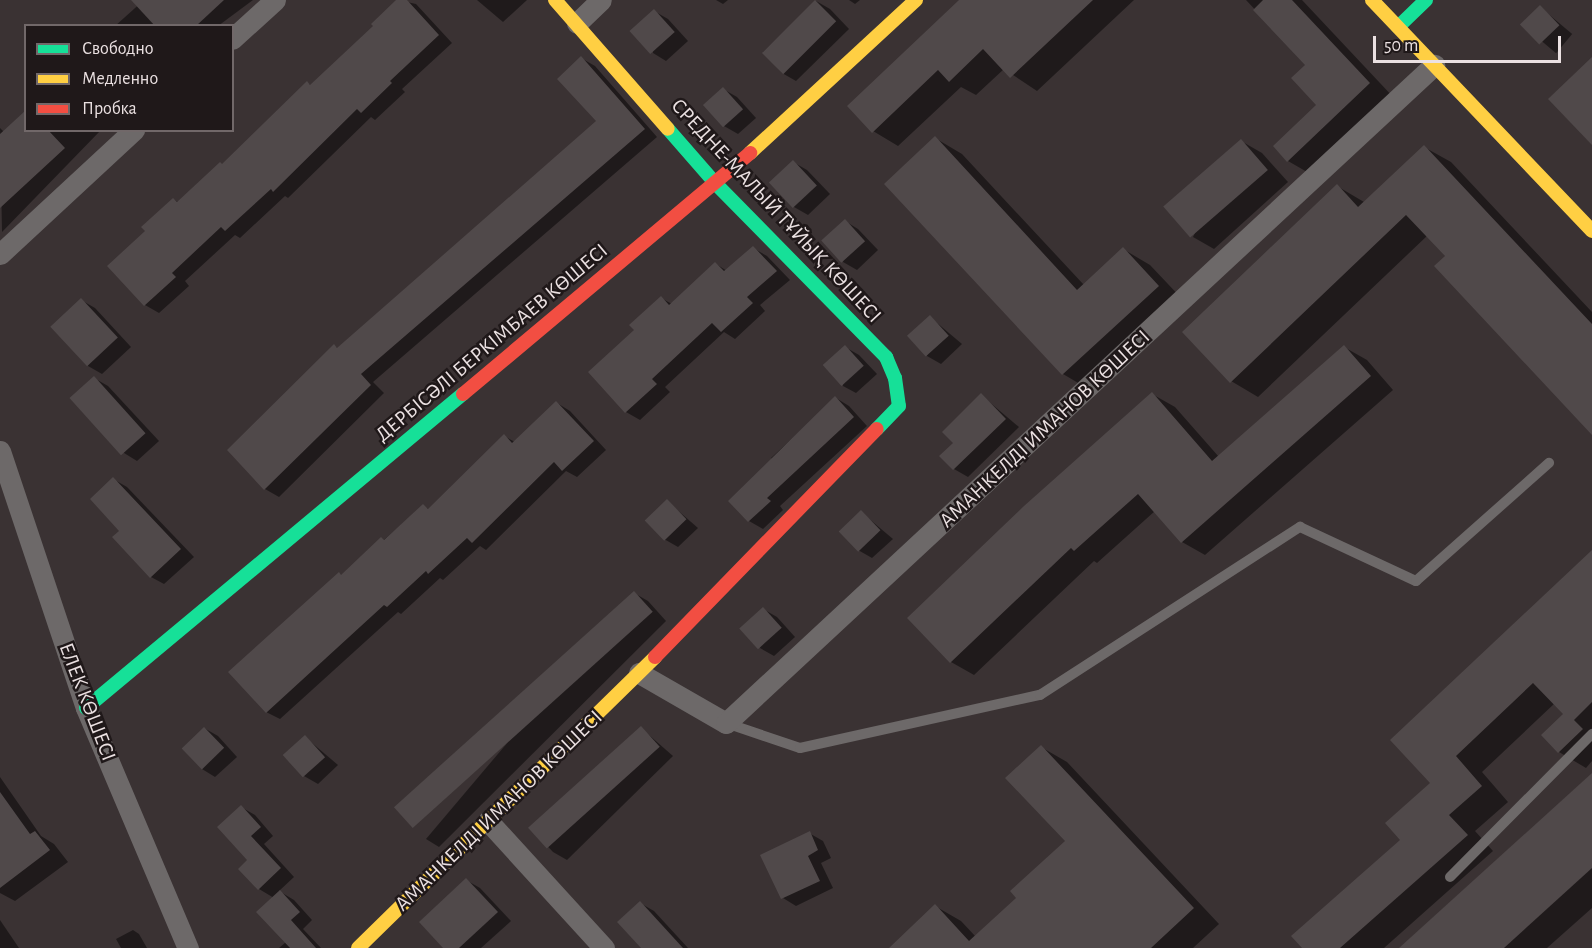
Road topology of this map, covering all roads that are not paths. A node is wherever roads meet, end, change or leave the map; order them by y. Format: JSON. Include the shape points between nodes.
{"nodes":[{"id":1,"x":275,"y":0,"type":"edge"},
{"id":2,"x":555,"y":0,"type":"edge"},
{"id":3,"x":601,"y":0,"type":"edge"},
{"id":4,"x":916,"y":0,"type":"edge"},
{"id":5,"x":1372,"y":0,"type":"edge"},
{"id":6,"x":1426,"y":0,"type":"edge"},
{"id":7,"x":577,"y":22,"type":"junction"},
{"id":8,"x":1398,"y":27,"type":"junction"},
{"id":9,"x":234,"y":37,"type":"edge"},
{"id":10,"x":1434,"y":65,"type":"junction"},
{"id":11,"x":132,"y":132,"type":"edge"},
{"id":12,"x":716,"y":184,"type":"junction"},
{"id":13,"x":1592,"y":231,"type":"edge"},
{"id":14,"x":0,"y":254,"type":"edge"},
{"id":15,"x":898,"y":406,"type":"joint"},
{"id":16,"x":0,"y":451,"type":"edge"},
{"id":17,"x":1549,"y":464,"type":"dead end"},
{"id":18,"x":639,"y":673,"type":"junction"},
{"id":19,"x":86,"y":708,"type":"junction"},
{"id":20,"x":726,"y":723,"type":"junction"},
{"id":21,"x":1592,"y":734,"type":"edge"},
{"id":22,"x":488,"y":821,"type":"junction"},
{"id":23,"x":1450,"y":877,"type":"dead end"},
{"id":24,"x":188,"y":948,"type":"edge"},
{"id":25,"x":358,"y":948,"type":"edge"},
{"id":26,"x":604,"y":948,"type":"edge"}],
"edges":[{"from":1,"to":9,"type":"street"},
{"from":2,"to":7,"type":"street","name":"СРЕДНЕ-МАЛЫЙ ТҰЙЫҚ КӨШЕСІ"},
{"from":3,"to":7,"type":"street"},
{"from":4,"to":12,"type":"street","name":"ДЕРБІСӘЛІ БЕРКІМБАЕВ КӨШЕСІ"},
{"from":5,"to":8,"type":"street"},
{"from":6,"to":8,"type":"street"},
{"from":7,"to":12,"type":"street","name":"СРЕДНЕ-МАЛЫЙ ТҰЙЫҚ КӨШЕСІ"},
{"from":8,"to":10,"type":"street"},
{"from":10,"to":13,"type":"street"},
{"from":10,"to":20,"type":"street","name":"АМАНКЕЛДІ ИМАНОВ КӨШЕСІ"},
{"from":11,"to":14,"type":"street"},
{"from":12,"to":15,"type":"street","name":"СРЕДНЕ-МАЛЫЙ ТҰЙЫҚ КӨШЕСІ","via":[[885,357],[895,378]]},
{"from":12,"to":19,"type":"street","name":"ДЕРБІСӘЛІ БЕРКІМБАЕВ КӨШЕСІ"},
{"from":15,"to":18,"type":"street","name":"АМАНКЕЛДІ ИМАНОВ КӨШЕСІ"},
{"from":16,"to":19,"type":"street","name":"ЕЛЕК КӨШЕСІ"},
{"from":17,"to":20,"type":"lane","via":[[1416,581],[1300,527],[1040,695],[800,748]]},
{"from":18,"to":20,"type":"street"},
{"from":18,"to":22,"type":"street","name":"АМАНКЕЛДІ ИМАНОВ КӨШЕСІ"},
{"from":19,"to":24,"type":"street","name":"ЕЛЕК КӨШЕСІ"},
{"from":21,"to":23,"type":"lane"},
{"from":22,"to":25,"type":"street","name":"АМАНКЕЛДІ ИМАНОВ КӨШЕСІ"},
{"from":22,"to":26,"type":"street"}]}
